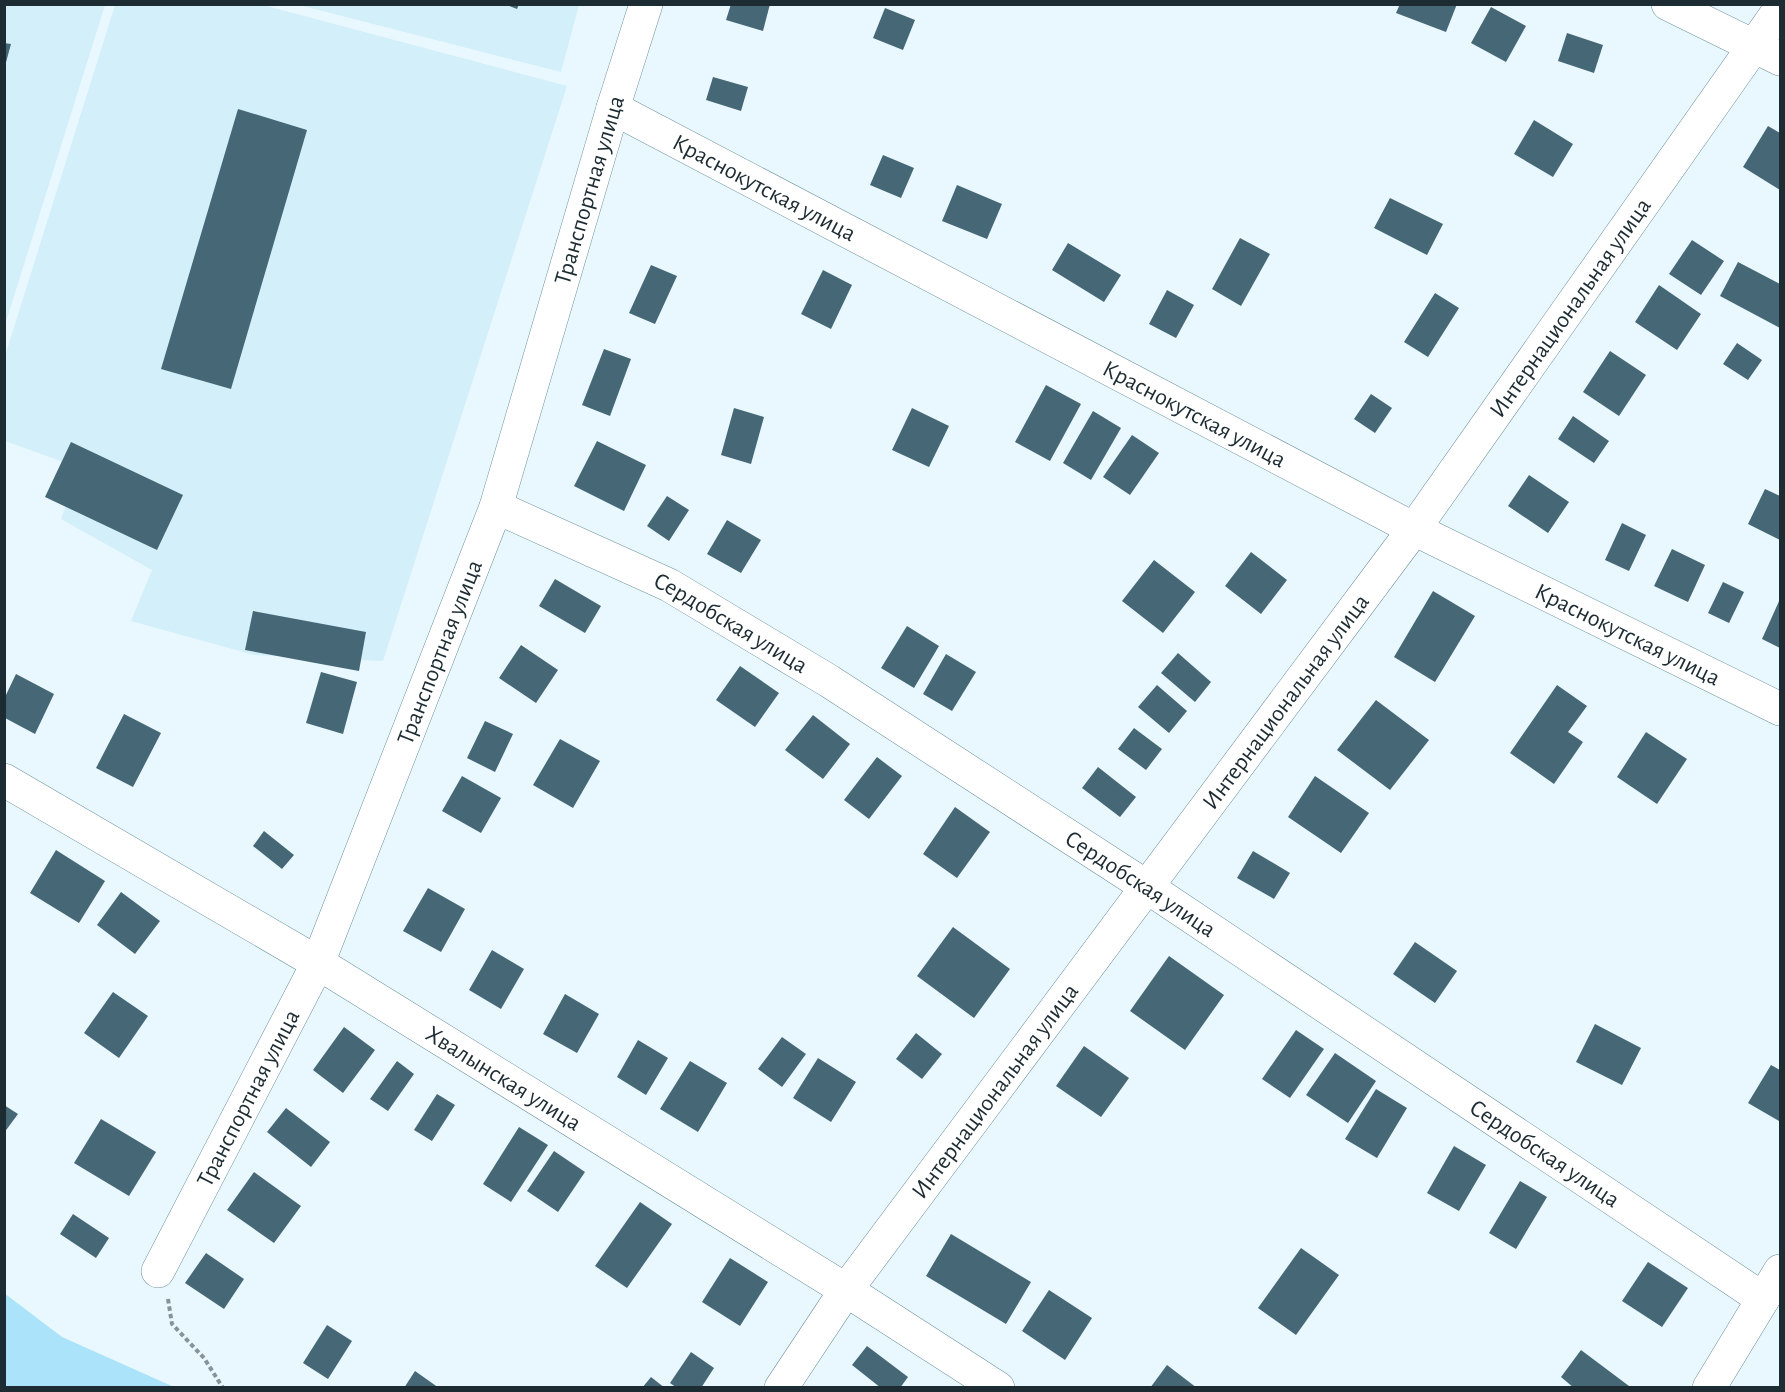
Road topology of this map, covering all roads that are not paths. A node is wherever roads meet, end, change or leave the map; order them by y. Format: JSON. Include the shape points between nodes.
{"nodes":[{"id":1,"x":646,"y":4,"type":"edge"},
{"id":2,"x":1668,"y":4,"type":"edge"},
{"id":3,"x":1780,"y":9,"type":"edge"},
{"id":4,"x":1768,"y":52,"type":"edge"},
{"id":5,"x":613,"y":108,"type":"junction"},
{"id":6,"x":496,"y":507,"type":"junction"},
{"id":7,"x":1414,"y":529,"type":"junction"},
{"id":8,"x":1780,"y":709,"type":"edge"},
{"id":9,"x":4,"y":780,"type":"edge"},
{"id":10,"x":1147,"y":887,"type":"junction"},
{"id":11,"x":318,"y":963,"type":"junction"},
{"id":12,"x":158,"y":1271,"type":"road end"},
{"id":13,"x":1780,"y":1272,"type":"edge"},
{"id":14,"x":846,"y":1290,"type":"junction"},
{"id":15,"x":1764,"y":1299,"type":"junction"},
{"id":16,"x":781,"y":1388,"type":"edge"},
{"id":17,"x":998,"y":1388,"type":"edge"},
{"id":18,"x":1709,"y":1388,"type":"edge"}],
"edges":[{"from":1,"to":5,"type":"street","name":"Транспортная улица"},
{"from":2,"to":4,"type":"street"},
{"from":3,"to":4,"type":"street","name":"Интернациональная улица"},
{"from":4,"to":7,"type":"street","name":"Интернациональная улица"},
{"from":5,"to":6,"type":"street","name":"Транспортная улица"},
{"from":5,"to":7,"type":"street","name":"Краснокутская улица"},
{"from":6,"to":10,"type":"street","name":"Сердобская улица","via":[[669,585],[829,681]]},
{"from":6,"to":11,"type":"street","name":"Транспортная улица"},
{"from":7,"to":8,"type":"street","name":"Краснокутская улица"},
{"from":7,"to":10,"type":"street","name":"Интернациональная улица"},
{"from":9,"to":11,"type":"street","name":"Хвалынская улица"},
{"from":10,"to":14,"type":"street","name":"Интернациональная улица"},
{"from":10,"to":15,"type":"street","name":"Сердобская улица"},
{"from":11,"to":12,"type":"street","name":"Транспортная улица"},
{"from":11,"to":14,"type":"street","name":"Хвалынская улица"},
{"from":13,"to":15,"type":"street"},
{"from":14,"to":16,"type":"street","name":"Интернациональная улица"},
{"from":14,"to":17,"type":"street","name":"Хвалынская улица"},
{"from":15,"to":18,"type":"street"}]}
